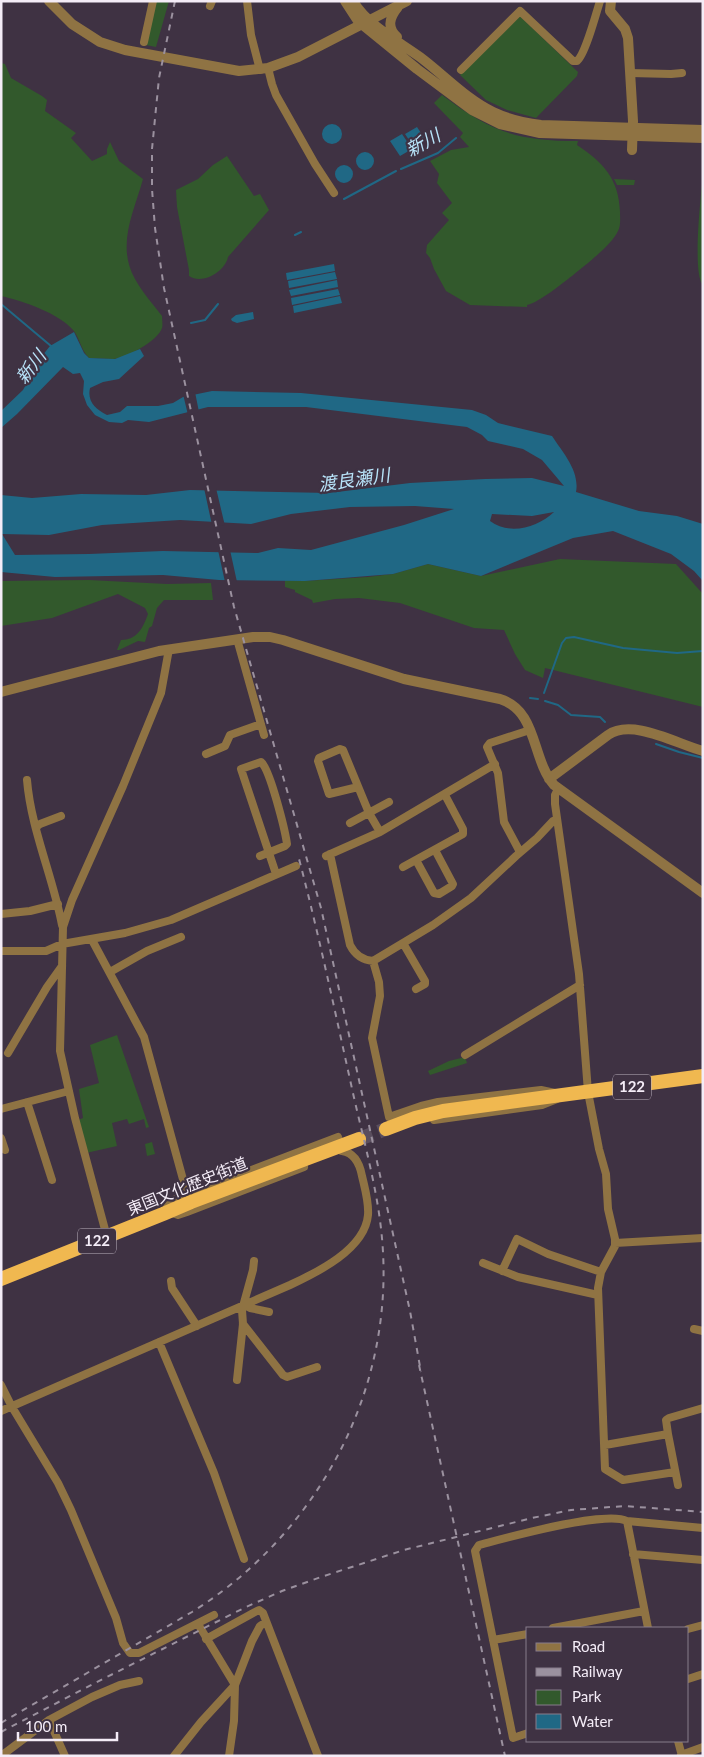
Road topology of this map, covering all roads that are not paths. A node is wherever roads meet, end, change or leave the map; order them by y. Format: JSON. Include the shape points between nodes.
{"nodes":[{"id":1,"x":49,"y":1,"type":"edge"},
{"id":2,"x":153,"y":1,"type":"edge"},
{"id":3,"x":247,"y":1,"type":"edge"},
{"id":4,"x":345,"y":1,"type":"edge"},
{"id":5,"x":353,"y":1,"type":"edge"},
{"id":6,"x":403,"y":4,"type":"edge"},
{"id":7,"x":599,"y":5,"type":"edge"},
{"id":8,"x":610,"y":5,"type":"edge"},
{"id":9,"x":365,"y":22,"type":"junction"},
{"id":10,"x":144,"y":42,"type":"dead end"},
{"id":11,"x":419,"y":57,"type":"junction"},
{"id":12,"x":264,"y":69,"type":"junction"},
{"id":13,"x":461,"y":70,"type":"dead end"},
{"id":14,"x":682,"y":73,"type":"dead end"},
{"id":15,"x":630,"y":74,"type":"junction"},
{"id":16,"x":703,"y":130,"type":"edge"},
{"id":17,"x":633,"y":132,"type":"junction"},
{"id":18,"x":703,"y":138,"type":"edge"},
{"id":19,"x":632,"y":150,"type":"dead end"},
{"id":20,"x":334,"y":193,"type":"dead end"},
{"id":21,"x":237,"y":639,"type":"junction"},
{"id":22,"x":170,"y":649,"type":"junction"},
{"id":23,"x":1,"y":692,"type":"edge"},
{"id":24,"x":261,"y":724,"type":"junction"},
{"id":25,"x":530,"y":730,"type":"junction"},
{"id":26,"x":264,"y":734,"type":"dead end"},
{"id":27,"x":703,"y":751,"type":"edge"},
{"id":28,"x":206,"y":754,"type":"dead end"},
{"id":29,"x":494,"y":764,"type":"junction"},
{"id":30,"x":549,"y":779,"type":"junction"},
{"id":31,"x":27,"y":780,"type":"dead end"},
{"id":32,"x":358,"y":787,"type":"junction"},
{"id":33,"x":558,"y":789,"type":"junction"},
{"id":34,"x":445,"y":795,"type":"junction"},
{"id":35,"x":388,"y":802,"type":"dead end"},
{"id":36,"x":369,"y":813,"type":"junction"},
{"id":37,"x":61,"y":816,"type":"dead end"},
{"id":38,"x":557,"y":819,"type":"junction"},
{"id":39,"x":350,"y":823,"type":"dead end"},
{"id":40,"x":36,"y":828,"type":"junction"},
{"id":41,"x":380,"y":832,"type":"junction"},
{"id":42,"x":434,"y":850,"type":"junction"},
{"id":43,"x":520,"y":852,"type":"junction"},
{"id":44,"x":264,"y":854,"type":"junction"},
{"id":45,"x":416,"y":860,"type":"junction"},
{"id":46,"x":296,"y":866,"type":"dead end"},
{"id":47,"x":403,"y":867,"type":"dead end"},
{"id":48,"x":276,"y":874,"type":"junction"},
{"id":49,"x":703,"y":893,"type":"edge"},
{"id":50,"x":58,"y":904,"type":"junction"},
{"id":51,"x":1,"y":914,"type":"edge"},
{"id":52,"x":63,"y":927,"type":"junction"},
{"id":53,"x":181,"y":937,"type":"dead end"},
{"id":54,"x":92,"y":940,"type":"junction"},
{"id":55,"x":403,"y":943,"type":"junction"},
{"id":56,"x":62,"y":944,"type":"junction"},
{"id":57,"x":1,"y":951,"type":"edge"},
{"id":58,"x":373,"y":961,"type":"junction"},
{"id":59,"x":62,"y":966,"type":"junction"},
{"id":60,"x":110,"y":972,"type":"junction"},
{"id":61,"x":580,"y":986,"type":"junction"},
{"id":62,"x":416,"y":989,"type":"dead end"},
{"id":63,"x":8,"y":1054,"type":"dead end"},
{"id":64,"x":465,"y":1055,"type":"dead end"},
{"id":65,"x":703,"y":1076,"type":"edge"},
{"id":66,"x":68,"y":1090,"type":"junction"},
{"id":67,"x":588,"y":1092,"type":"junction"},
{"id":68,"x":561,"y":1096,"type":"junction"},
{"id":69,"x":27,"y":1102,"type":"junction"},
{"id":70,"x":1,"y":1109,"type":"edge"},
{"id":71,"x":401,"y":1114,"type":"junction"},
{"id":72,"x":386,"y":1129,"type":"tunnel mouth"},
{"id":73,"x":1,"y":1138,"type":"edge"},
{"id":74,"x":358,"y":1139,"type":"tunnel mouth"},
{"id":75,"x":5,"y":1150,"type":"dead end"},
{"id":76,"x":342,"y":1151,"type":"junction"},
{"id":77,"x":52,"y":1180,"type":"dead end"},
{"id":78,"x":187,"y":1194,"type":"junction"},
{"id":79,"x":166,"y":1213,"type":"junction"},
{"id":80,"x":107,"y":1237,"type":"junction"},
{"id":81,"x":703,"y":1238,"type":"edge"},
{"id":82,"x":616,"y":1243,"type":"junction"},
{"id":83,"x":254,"y":1261,"type":"dead end"},
{"id":84,"x":483,"y":1263,"type":"dead end"},
{"id":85,"x":502,"y":1271,"type":"junction"},
{"id":86,"x":601,"y":1272,"type":"junction"},
{"id":87,"x":1,"y":1278,"type":"edge"},
{"id":88,"x":170,"y":1281,"type":"dead end"},
{"id":89,"x":598,"y":1295,"type":"junction"},
{"id":90,"x":244,"y":1305,"type":"junction"},
{"id":91,"x":269,"y":1312,"type":"dead end"},
{"id":92,"x":243,"y":1324,"type":"junction"},
{"id":93,"x":197,"y":1326,"type":"junction"},
{"id":94,"x":694,"y":1330,"type":"dead end"},
{"id":95,"x":703,"y":1331,"type":"edge"},
{"id":96,"x":159,"y":1342,"type":"junction"},
{"id":97,"x":317,"y":1367,"type":"dead end"},
{"id":98,"x":237,"y":1380,"type":"dead end"},
{"id":99,"x":1,"y":1385,"type":"edge"},
{"id":100,"x":12,"y":1407,"type":"junction"},
{"id":101,"x":703,"y":1408,"type":"edge"},
{"id":102,"x":1,"y":1411,"type":"edge"},
{"id":103,"x":668,"y":1434,"type":"junction"},
{"id":104,"x":605,"y":1445,"type":"junction"},
{"id":105,"x":675,"y":1472,"type":"junction"},
{"id":106,"x":678,"y":1485,"type":"dead end"},
{"id":107,"x":627,"y":1521,"type":"junction"},
{"id":108,"x":703,"y":1528,"type":"edge"},
{"id":109,"x":633,"y":1554,"type":"junction"},
{"id":110,"x":244,"y":1559,"type":"dead end"},
{"id":111,"x":703,"y":1560,"type":"edge"},
{"id":112,"x":644,"y":1611,"type":"junction"},
{"id":113,"x":214,"y":1615,"type":"dead end"},
{"id":114,"x":266,"y":1622,"type":"junction"},
{"id":115,"x":198,"y":1624,"type":"junction"},
{"id":116,"x":703,"y":1625,"type":"edge"},
{"id":117,"x":558,"y":1627,"type":"edge"},
{"id":118,"x":648,"y":1627,"type":"edge"},
{"id":119,"x":689,"y":1629,"type":"edge"},
{"id":120,"x":526,"y":1634,"type":"edge"},
{"id":121,"x":206,"y":1639,"type":"junction"},
{"id":122,"x":493,"y":1640,"type":"junction"},
{"id":123,"x":703,"y":1674,"type":"edge"},
{"id":124,"x":689,"y":1679,"type":"edge"},
{"id":125,"x":139,"y":1681,"type":"dead end"},
{"id":126,"x":235,"y":1684,"type":"junction"},
{"id":127,"x":49,"y":1720,"type":"junction"},
{"id":128,"x":526,"y":1734,"type":"edge"},
{"id":129,"x":678,"y":1742,"type":"edge"},
{"id":130,"x":703,"y":1747,"type":"edge"},
{"id":131,"x":682,"y":1755,"type":"edge"},
{"id":132,"x":1,"y":1756,"type":"edge"},
{"id":133,"x":65,"y":1756,"type":"edge"},
{"id":134,"x":174,"y":1756,"type":"edge"},
{"id":135,"x":229,"y":1756,"type":"edge"},
{"id":136,"x":318,"y":1756,"type":"edge"}],
"edges":[{"from":1,"to":12,"type":"street","via":[[72,24],[100,42],[125,50],[230,70]]},
{"from":2,"to":10,"type":"street"},
{"from":3,"to":12,"type":"street","via":[[251,35]]},
{"from":4,"to":9,"type":"street"},
{"from":5,"to":9,"type":"street"},
{"from":6,"to":9,"type":"street"},
{"from":6,"to":11,"type":"street","via":[[390,18],[391,31]]},
{"from":7,"to":8,"type":"street"},
{"from":7,"to":13,"type":"street","via":[[577,61],[550,41],[520,11]]},
{"from":8,"to":15,"type":"street","via":[[627,33]]},
{"from":9,"to":11,"type":"street"},
{"from":9,"to":12,"type":"street","via":[[298,57]]},
{"from":9,"to":17,"type":"street","via":[[460,102],[492,121],[540,133]]},
{"from":11,"to":17,"type":"street","via":[[494,113],[540,126]]},
{"from":12,"to":20,"type":"street"},
{"from":14,"to":15,"type":"street"},
{"from":15,"to":17,"type":"street"},
{"from":16,"to":17,"type":"street"},
{"from":17,"to":18,"type":"street"},
{"from":17,"to":19,"type":"street"},
{"from":21,"to":22,"type":"street"},
{"from":21,"to":24,"type":"street"},
{"from":21,"to":25,"type":"street","via":[[276,638],[404,680],[506,700],[522,713]]},
{"from":22,"to":23,"type":"street"},
{"from":22,"to":52,"type":"street","via":[[161,693]]},
{"from":24,"to":26,"type":"street"},
{"from":24,"to":28,"type":"street","via":[[230,735],[225,746]]},
{"from":25,"to":29,"type":"street","via":[[488,744]]},
{"from":25,"to":30,"type":"street"},
{"from":27,"to":30,"type":"street","via":[[661,736],[620,729]]},
{"from":29,"to":34,"type":"street"},
{"from":29,"to":43,"type":"street","via":[[504,822]]},
{"from":30,"to":33,"type":"street"},
{"from":31,"to":40,"type":"street"},
{"from":32,"to":32,"type":"street","via":[[329,794],[319,758],[343,750]]},
{"from":32,"to":36,"type":"street"},
{"from":33,"to":38,"type":"street","via":[[554,799]]},
{"from":33,"to":49,"type":"street"},
{"from":34,"to":41,"type":"street"},
{"from":34,"to":42,"type":"street","via":[[463,831],[460,836]]},
{"from":35,"to":36,"type":"street"},
{"from":36,"to":39,"type":"street"},
{"from":36,"to":41,"type":"street"},
{"from":37,"to":40,"type":"street"},
{"from":38,"to":43,"type":"street"},
{"from":38,"to":61,"type":"street"},
{"from":40,"to":50,"type":"street"},
{"from":41,"to":58,"type":"street","via":[[328,855],[350,945],[360,957]]},
{"from":42,"to":45,"type":"street"},
{"from":42,"to":45,"type":"street","via":[[453,884],[440,894],[434,893]]},
{"from":43,"to":55,"type":"street","via":[[471,898]]},
{"from":44,"to":44,"type":"street","via":[[241,769],[260,762],[264,764],[271,783],[287,842],[285,846]]},
{"from":44,"to":48,"type":"street"},
{"from":45,"to":47,"type":"street"},
{"from":46,"to":48,"type":"street"},
{"from":48,"to":54,"type":"street","via":[[179,917]]},
{"from":50,"to":51,"type":"street"},
{"from":50,"to":52,"type":"street"},
{"from":52,"to":56,"type":"street"},
{"from":53,"to":60,"type":"street","via":[[147,950]]},
{"from":54,"to":56,"type":"street"},
{"from":54,"to":60,"type":"street"},
{"from":55,"to":58,"type":"street"},
{"from":55,"to":62,"type":"street","via":[[425,981]]},
{"from":56,"to":57,"type":"street","via":[[46,952]]},
{"from":56,"to":59,"type":"street"},
{"from":58,"to":71,"type":"street","via":[[380,1000],[372,1038],[389,1117]]},
{"from":59,"to":63,"type":"street"},
{"from":59,"to":66,"type":"street","via":[[60,1051]]},
{"from":60,"to":78,"type":"street","via":[[144,1037]]},
{"from":61,"to":64,"type":"street"},
{"from":61,"to":67,"type":"street"},
{"from":65,"to":67,"type":"highway","number":"122"},
{"from":66,"to":69,"type":"street"},
{"from":66,"to":80,"type":"street"},
{"from":67,"to":68,"type":"highway","number":"122"},
{"from":67,"to":82,"type":"street","via":[[606,1174],[608,1209]]},
{"from":68,"to":71,"type":"street","via":[[541,1090],[438,1102]]},
{"from":68,"to":71,"type":"street","via":[[542,1105],[431,1120],[407,1128]]},
{"from":68,"to":72,"type":"highway","number":"122","via":[[443,1111]]},
{"from":69,"to":70,"type":"street"},
{"from":69,"to":77,"type":"street"},
{"from":73,"to":75,"type":"street"},
{"from":74,"to":79,"type":"highway","name":"東国文化歴史街道","number":"122"},
{"from":76,"to":78,"type":"street","via":[[338,1137]]},
{"from":76,"to":79,"type":"street","via":[[187,1212]]},
{"from":76,"to":90,"type":"street","via":[[352,1156],[360,1168],[368,1207],[364,1229],[331,1264]]},
{"from":78,"to":79,"type":"street","via":[[171,1201]]},
{"from":79,"to":80,"type":"highway","name":"東国文化歴史街道","number":"122"},
{"from":80,"to":87,"type":"highway","name":"東国文化歴史街道","number":"122"},
{"from":81,"to":82,"type":"street"},
{"from":82,"to":86,"type":"street"},
{"from":83,"to":90,"type":"street"},
{"from":84,"to":85,"type":"street"},
{"from":85,"to":86,"type":"street","via":[[517,1239],[548,1254]]},
{"from":85,"to":89,"type":"street"},
{"from":86,"to":89,"type":"street"},
{"from":88,"to":93,"type":"street"},
{"from":89,"to":104,"type":"street"},
{"from":90,"to":91,"type":"street"},
{"from":90,"to":92,"type":"street"},
{"from":90,"to":93,"type":"street"},
{"from":92,"to":97,"type":"street","via":[[283,1375],[287,1377]]},
{"from":92,"to":98,"type":"street"},
{"from":93,"to":96,"type":"street"},
{"from":94,"to":95,"type":"street"},
{"from":96,"to":100,"type":"street"},
{"from":96,"to":110,"type":"street","via":[[214,1473]]},
{"from":99,"to":100,"type":"street"},
{"from":100,"to":102,"type":"street"},
{"from":100,"to":115,"type":"street","via":[[72,1510],[116,1618],[122,1643],[129,1652],[139,1653]]},
{"from":101,"to":103,"type":"street","via":[[666,1420]]},
{"from":103,"to":104,"type":"street"},
{"from":103,"to":105,"type":"street"},
{"from":104,"to":105,"type":"street","via":[[605,1468],[623,1480]]},
{"from":105,"to":106,"type":"street"},
{"from":107,"to":108,"type":"street"},
{"from":107,"to":109,"type":"street"},
{"from":107,"to":122,"type":"street","via":[[614,1519],[568,1524],[479,1545],[476,1551]]},
{"from":109,"to":111,"type":"street"},
{"from":109,"to":112,"type":"street"},
{"from":112,"to":117,"type":"street"},
{"from":112,"to":118,"type":"street"},
{"from":113,"to":115,"type":"street"},
{"from":114,"to":121,"type":"street","via":[[259,1610]]},
{"from":114,"to":126,"type":"street","via":[[252,1641]]},
{"from":114,"to":136,"type":"street"},
{"from":115,"to":121,"type":"street"},
{"from":116,"to":119,"type":"street"},
{"from":120,"to":122,"type":"street"},
{"from":121,"to":126,"type":"street"},
{"from":122,"to":128,"type":"street","via":[[514,1738]]},
{"from":123,"to":124,"type":"street"},
{"from":125,"to":127,"type":"street","via":[[92,1697]]},
{"from":126,"to":134,"type":"street"},
{"from":126,"to":135,"type":"street"},
{"from":127,"to":132,"type":"street"},
{"from":127,"to":133,"type":"street"},
{"from":129,"to":131,"type":"street"},
{"from":130,"to":131,"type":"street"}]}
